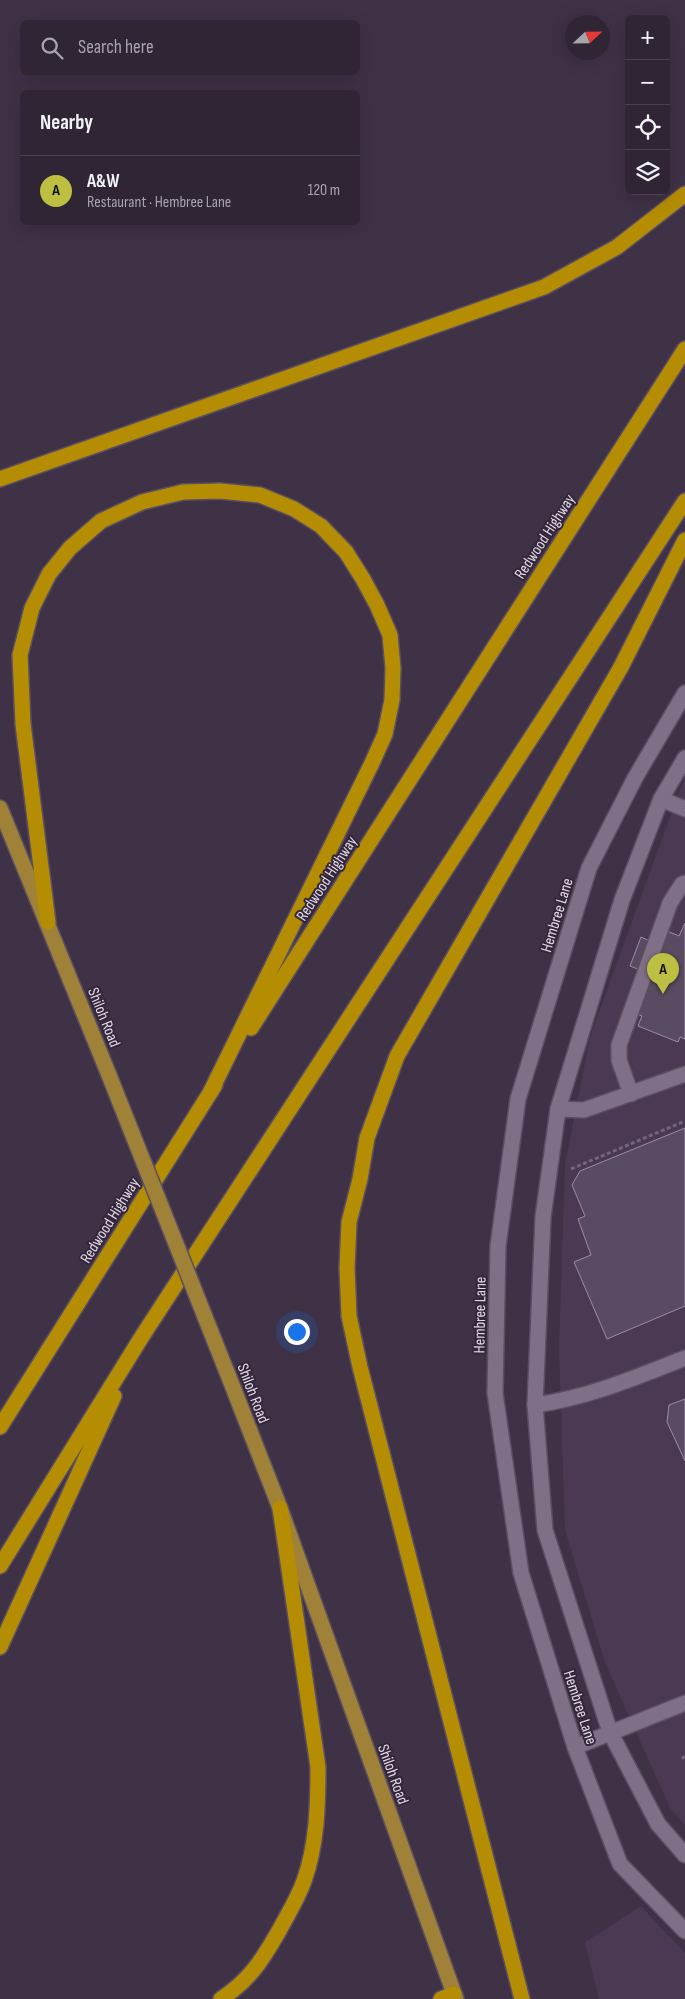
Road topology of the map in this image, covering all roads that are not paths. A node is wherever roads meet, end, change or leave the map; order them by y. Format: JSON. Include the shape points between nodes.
{"nodes":[{"id":1,"x":685,"y":194,"type":"edge"},
{"id":2,"x":685,"y":349,"type":"edge"},
{"id":3,"x":0,"y":479,"type":"edge"},
{"id":4,"x":685,"y":501,"type":"edge"},
{"id":5,"x":685,"y":540,"type":"edge"},
{"id":6,"x":685,"y":693,"type":"edge"},
{"id":7,"x":685,"y":758,"type":"edge"},
{"id":8,"x":661,"y":798,"type":"junction"},
{"id":9,"x":0,"y":808,"type":"edge"},
{"id":10,"x":685,"y":809,"type":"edge"},
{"id":11,"x":685,"y":883,"type":"edge"},
{"id":12,"x":48,"y":922,"type":"junction"},
{"id":13,"x":685,"y":1074,"type":"edge"},
{"id":14,"x":210,"y":1093,"type":"junction"},
{"id":15,"x":631,"y":1094,"type":"junction"},
{"id":16,"x":558,"y":1109,"type":"junction"},
{"id":17,"x":141,"y":1338,"type":"junction"},
{"id":18,"x":685,"y":1358,"type":"edge"},
{"id":19,"x":535,"y":1405,"type":"junction"},
{"id":20,"x":0,"y":1427,"type":"edge"},
{"id":21,"x":280,"y":1508,"type":"junction"},
{"id":22,"x":0,"y":1566,"type":"edge"},
{"id":23,"x":0,"y":1647,"type":"edge"},
{"id":24,"x":685,"y":1703,"type":"edge"},
{"id":25,"x":610,"y":1732,"type":"junction"},
{"id":26,"x":575,"y":1747,"type":"junction"},
{"id":27,"x":685,"y":1856,"type":"edge"},
{"id":28,"x":685,"y":1931,"type":"edge"},
{"id":29,"x":450,"y":1997,"type":"edge"},
{"id":30,"x":221,"y":1999,"type":"edge"},
{"id":31,"x":522,"y":1999,"type":"edge"}],
"edges":[{"from":1,"to":3,"type":"highway","via":[[617,247],[544,287]]},
{"from":2,"to":14,"type":"highway","name":"Redwood Highway"},
{"from":4,"to":17,"type":"highway"},
{"from":5,"to":31,"type":"highway","via":[[621,667],[397,1056],[367,1138],[349,1222],[349,1316],[360,1368]]},
{"from":6,"to":26,"type":"street","name":"Hembree Lane","via":[[635,778],[589,868],[518,1098],[498,1246],[495,1393],[521,1573]]},
{"from":7,"to":8,"type":"street","name":"Hembree Lane"},
{"from":8,"to":10,"type":"street"},
{"from":8,"to":16,"type":"street","name":"Hembree Lane","via":[[622,900]]},
{"from":9,"to":12,"type":"main road","name":"Shiloh Road"},
{"from":11,"to":15,"type":"street","via":[[670,903],[619,1044],[619,1060]]},
{"from":12,"to":14,"type":"highway","via":[[23,724],[20,655],[32,608],[49,574],[70,548],[101,521],[142,502],[183,492],[220,491],[260,496],[322,526],[346,552],[364,579],[384,620],[390,635],[392,700],[385,734],[372,763]]},
{"from":12,"to":21,"type":"main road","name":"Shiloh Road","bridge":true},
{"from":13,"to":15,"type":"street"},
{"from":14,"to":20,"type":"highway","name":"Redwood Highway"},
{"from":15,"to":16,"type":"street","via":[[584,1110]]},
{"from":16,"to":19,"type":"street","name":"Hembree Lane","via":[[543,1217]]},
{"from":17,"to":22,"type":"highway"},
{"from":17,"to":23,"type":"highway"},
{"from":18,"to":19,"type":"street","via":[[596,1392]]},
{"from":19,"to":25,"type":"street","name":"Hembree Lane","via":[[545,1530]]},
{"from":21,"to":29,"type":"main road","name":"Shiloh Road"},
{"from":21,"to":30,"type":"highway","via":[[318,1767],[318,1810],[304,1881],[289,1912],[255,1970]]},
{"from":24,"to":25,"type":"street"},
{"from":25,"to":26,"type":"street"},
{"from":25,"to":27,"type":"street","name":"Hembree Lane","via":[[658,1824]]},
{"from":26,"to":28,"type":"street","name":"Hembree Lane","via":[[620,1864]]}]}
